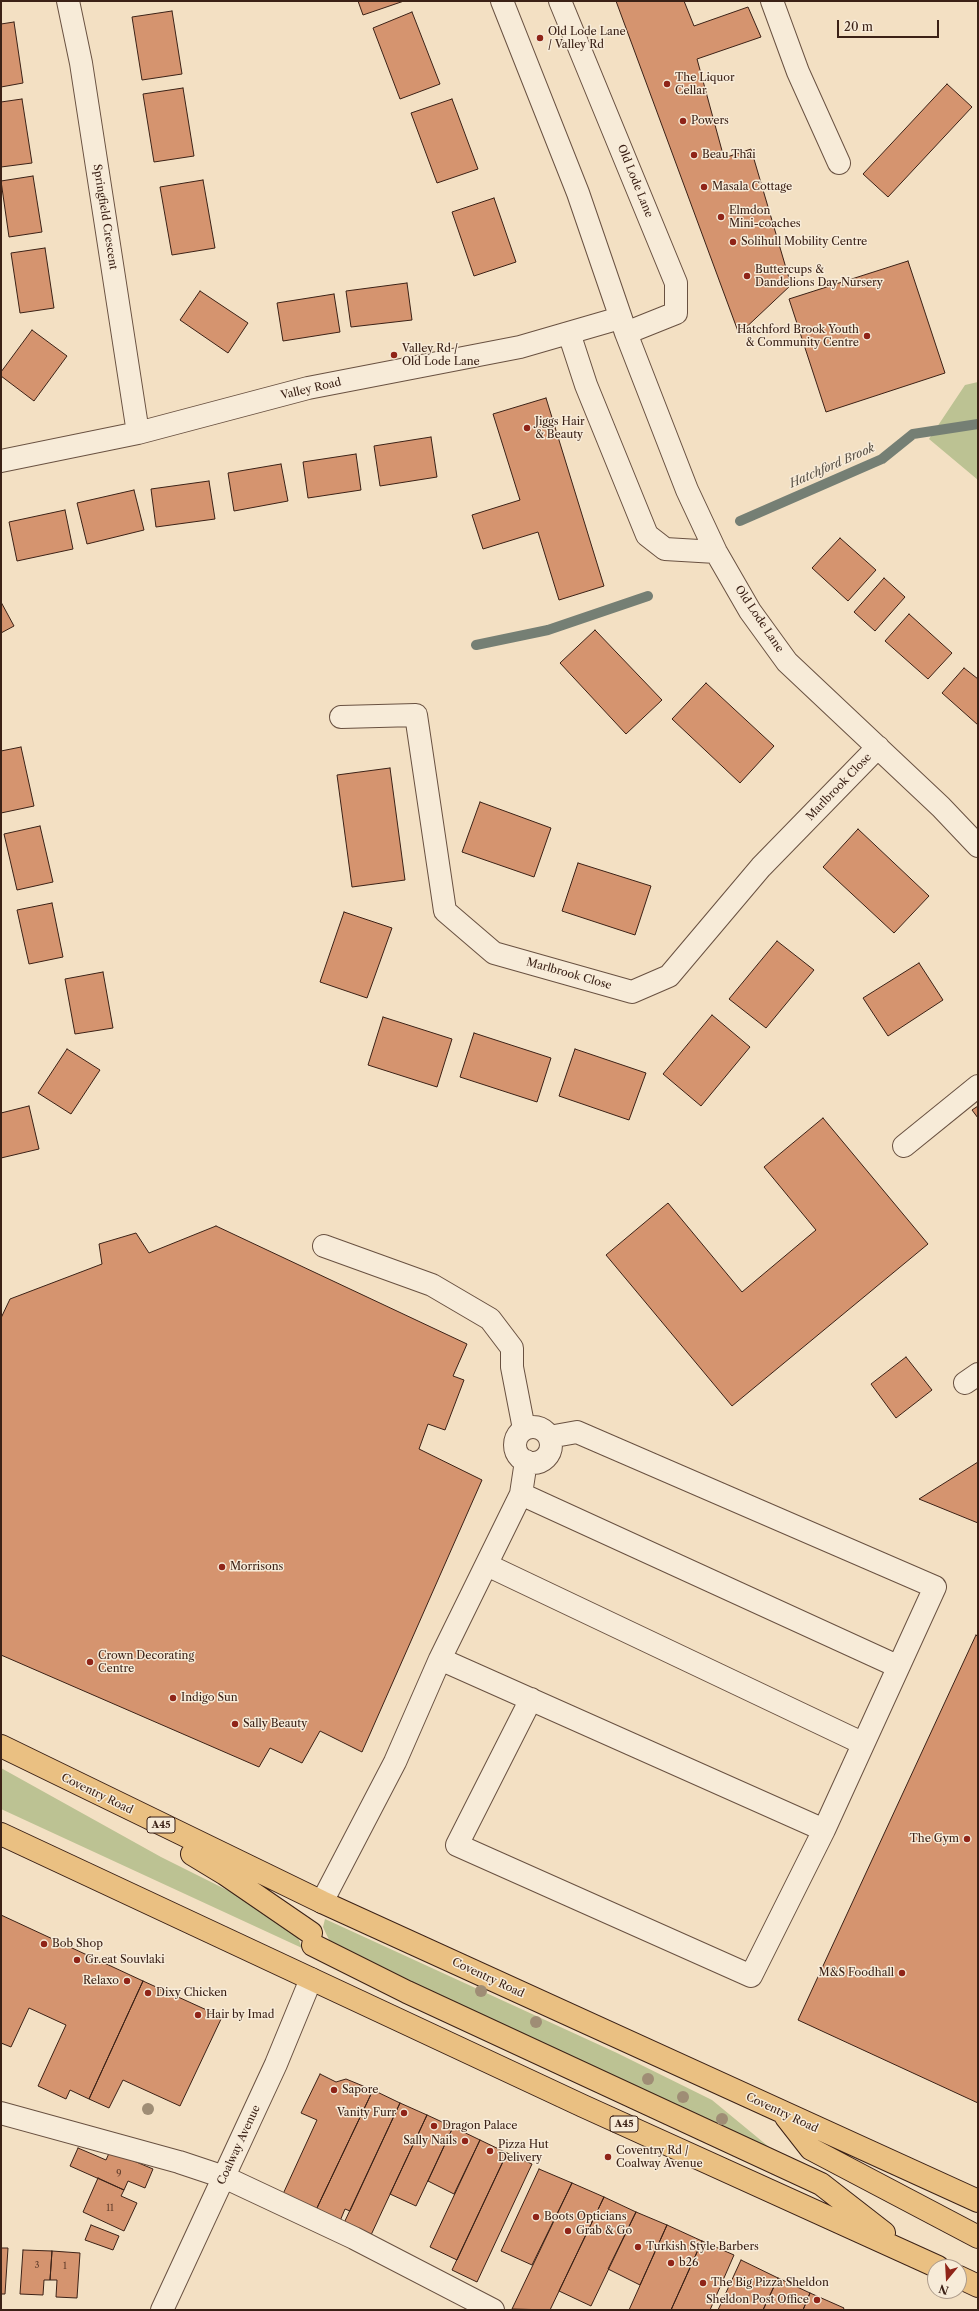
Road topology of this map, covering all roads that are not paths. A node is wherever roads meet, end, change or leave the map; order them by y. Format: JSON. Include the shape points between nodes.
{"nodes":[{"id":1,"x":68,"y":1,"type":"edge"},
{"id":2,"x":502,"y":1,"type":"edge"},
{"id":3,"x":560,"y":1,"type":"edge"},
{"id":4,"x":772,"y":1,"type":"edge"},
{"id":5,"x":839,"y":163,"type":"dead end"},
{"id":6,"x":623,"y":326,"type":"junction"},
{"id":7,"x":569,"y":333,"type":"junction"},
{"id":8,"x":138,"y":433,"type":"junction"},
{"id":9,"x":1,"y":461,"type":"edge"},
{"id":10,"x":716,"y":552,"type":"junction"},
{"id":11,"x":342,"y":717,"type":"dead end"},
{"id":12,"x":878,"y":747,"type":"junction"},
{"id":13,"x":978,"y":846,"type":"edge"},
{"id":14,"x":978,"y":1086,"type":"edge"},
{"id":15,"x":904,"y":1146,"type":"dead end"},
{"id":16,"x":324,"y":1246,"type":"dead end"},
{"id":17,"x":524,"y":1429,"type":"junction"},
{"id":18,"x":549,"y":1437,"type":"junction"},
{"id":19,"x":526,"y":1461,"type":"junction"},
{"id":20,"x":521,"y":1494,"type":"junction"},
{"id":21,"x":487,"y":1565,"type":"junction"},
{"id":22,"x":440,"y":1659,"type":"junction"},
{"id":23,"x":897,"y":1666,"type":"junction"},
{"id":24,"x":531,"y":1699,"type":"junction"},
{"id":25,"x":862,"y":1743,"type":"junction"},
{"id":26,"x":1,"y":1746,"type":"edge"},
{"id":27,"x":170,"y":1830,"type":"junction"},
{"id":28,"x":824,"y":1830,"type":"junction"},
{"id":29,"x":1,"y":1834,"type":"edge"},
{"id":30,"x":322,"y":1902,"type":"junction"},
{"id":31,"x":312,"y":1939,"type":"junction"},
{"id":32,"x":311,"y":1979,"type":"junction"},
{"id":33,"x":1,"y":2113,"type":"edge"},
{"id":34,"x":784,"y":2114,"type":"junction"},
{"id":35,"x":224,"y":2177,"type":"junction"},
{"id":36,"x":978,"y":2201,"type":"edge"},
{"id":37,"x":978,"y":2237,"type":"edge"},
{"id":38,"x":913,"y":2255,"type":"junction"},
{"id":39,"x":927,"y":2262,"type":"edge"},
{"id":40,"x":967,"y":2281,"type":"edge"},
{"id":41,"x":978,"y":2286,"type":"edge"},
{"id":42,"x":162,"y":2310,"type":"edge"},
{"id":43,"x":493,"y":2310,"type":"edge"}],
"edges":[{"from":1,"to":8,"type":"street","name":"Springfield Crescent","via":[[81,63]]},
{"from":2,"to":6,"type":"street","name":"Old Lode Lane","via":[[578,193]]},
{"from":3,"to":6,"type":"street","name":"Old Lode Lane","via":[[676,283],[676,313]]},
{"from":4,"to":5,"type":"street","via":[[798,72]]},
{"from":6,"to":7,"type":"street","name":"Valley Road"},
{"from":6,"to":10,"type":"street","name":"Old Lode Lane","via":[[687,490]]},
{"from":7,"to":8,"type":"street","name":"Valley Road","via":[[520,347],[308,388]]},
{"from":7,"to":10,"type":"street","via":[[586,385],[647,535],[665,549]]},
{"from":8,"to":9,"type":"street","name":"Valley Road"},
{"from":10,"to":12,"type":"street","name":"Old Lode Lane","via":[[750,611],[788,662]]},
{"from":11,"to":12,"type":"street","name":"Marlbrook Close","via":[[416,715],[445,911],[494,953],[632,992],[669,976],[761,867]]},
{"from":12,"to":13,"type":"street","name":"Old Lode Lane"},
{"from":14,"to":15,"type":"street"},
{"from":16,"to":17,"type":"street","via":[[432,1285],[490,1319],[512,1348],[512,1367]]},
{"from":17,"to":18,"type":"street","via":[[535,1427],[546,1432]]},
{"from":17,"to":19,"type":"street","via":[[515,1443],[518,1454]]},
{"from":18,"to":19,"type":"street","via":[[551,1443],[548,1454],[538,1462]]},
{"from":18,"to":23,"type":"street","via":[[577,1432],[935,1587]]},
{"from":19,"to":20,"type":"street"},
{"from":20,"to":21,"type":"street"},
{"from":20,"to":23,"type":"street"},
{"from":21,"to":22,"type":"street"},
{"from":21,"to":25,"type":"street"},
{"from":22,"to":24,"type":"street"},
{"from":22,"to":30,"type":"street","via":[[395,1762]]},
{"from":23,"to":25,"type":"street"},
{"from":24,"to":28,"type":"street"},
{"from":24,"to":28,"type":"street","via":[[457,1845],[751,1976]]},
{"from":25,"to":28,"type":"street"},
{"from":26,"to":27,"type":"highway","name":"Coventry Road","number":"A45"},
{"from":27,"to":30,"type":"highway","name":"Coventry Road","number":"A45"},
{"from":27,"to":31,"type":"highway","via":[[193,1855],[225,1874]]},
{"from":29,"to":32,"type":"highway","number":"A45"},
{"from":30,"to":31,"type":"highway"},
{"from":30,"to":34,"type":"highway","name":"Coventry Road","number":"A45"},
{"from":31,"to":32,"type":"highway"},
{"from":31,"to":38,"type":"highway","via":[[407,1992],[821,2184]]},
{"from":32,"to":35,"type":"street","name":"Coalway Avenue","via":[[276,2064]]},
{"from":32,"to":38,"type":"highway","number":"A45","via":[[583,2106]]},
{"from":33,"to":35,"type":"street","via":[[179,2162]]},
{"from":34,"to":36,"type":"highway","name":"Coventry Road","number":"A45"},
{"from":34,"to":37,"type":"highway","via":[[811,2150]]},
{"from":35,"to":42,"type":"street","name":"Coalway Avenue"},
{"from":35,"to":43,"type":"street","via":[[354,2238]]},
{"from":38,"to":39,"type":"highway","number":"A45"},
{"from":40,"to":41,"type":"highway"}]}
